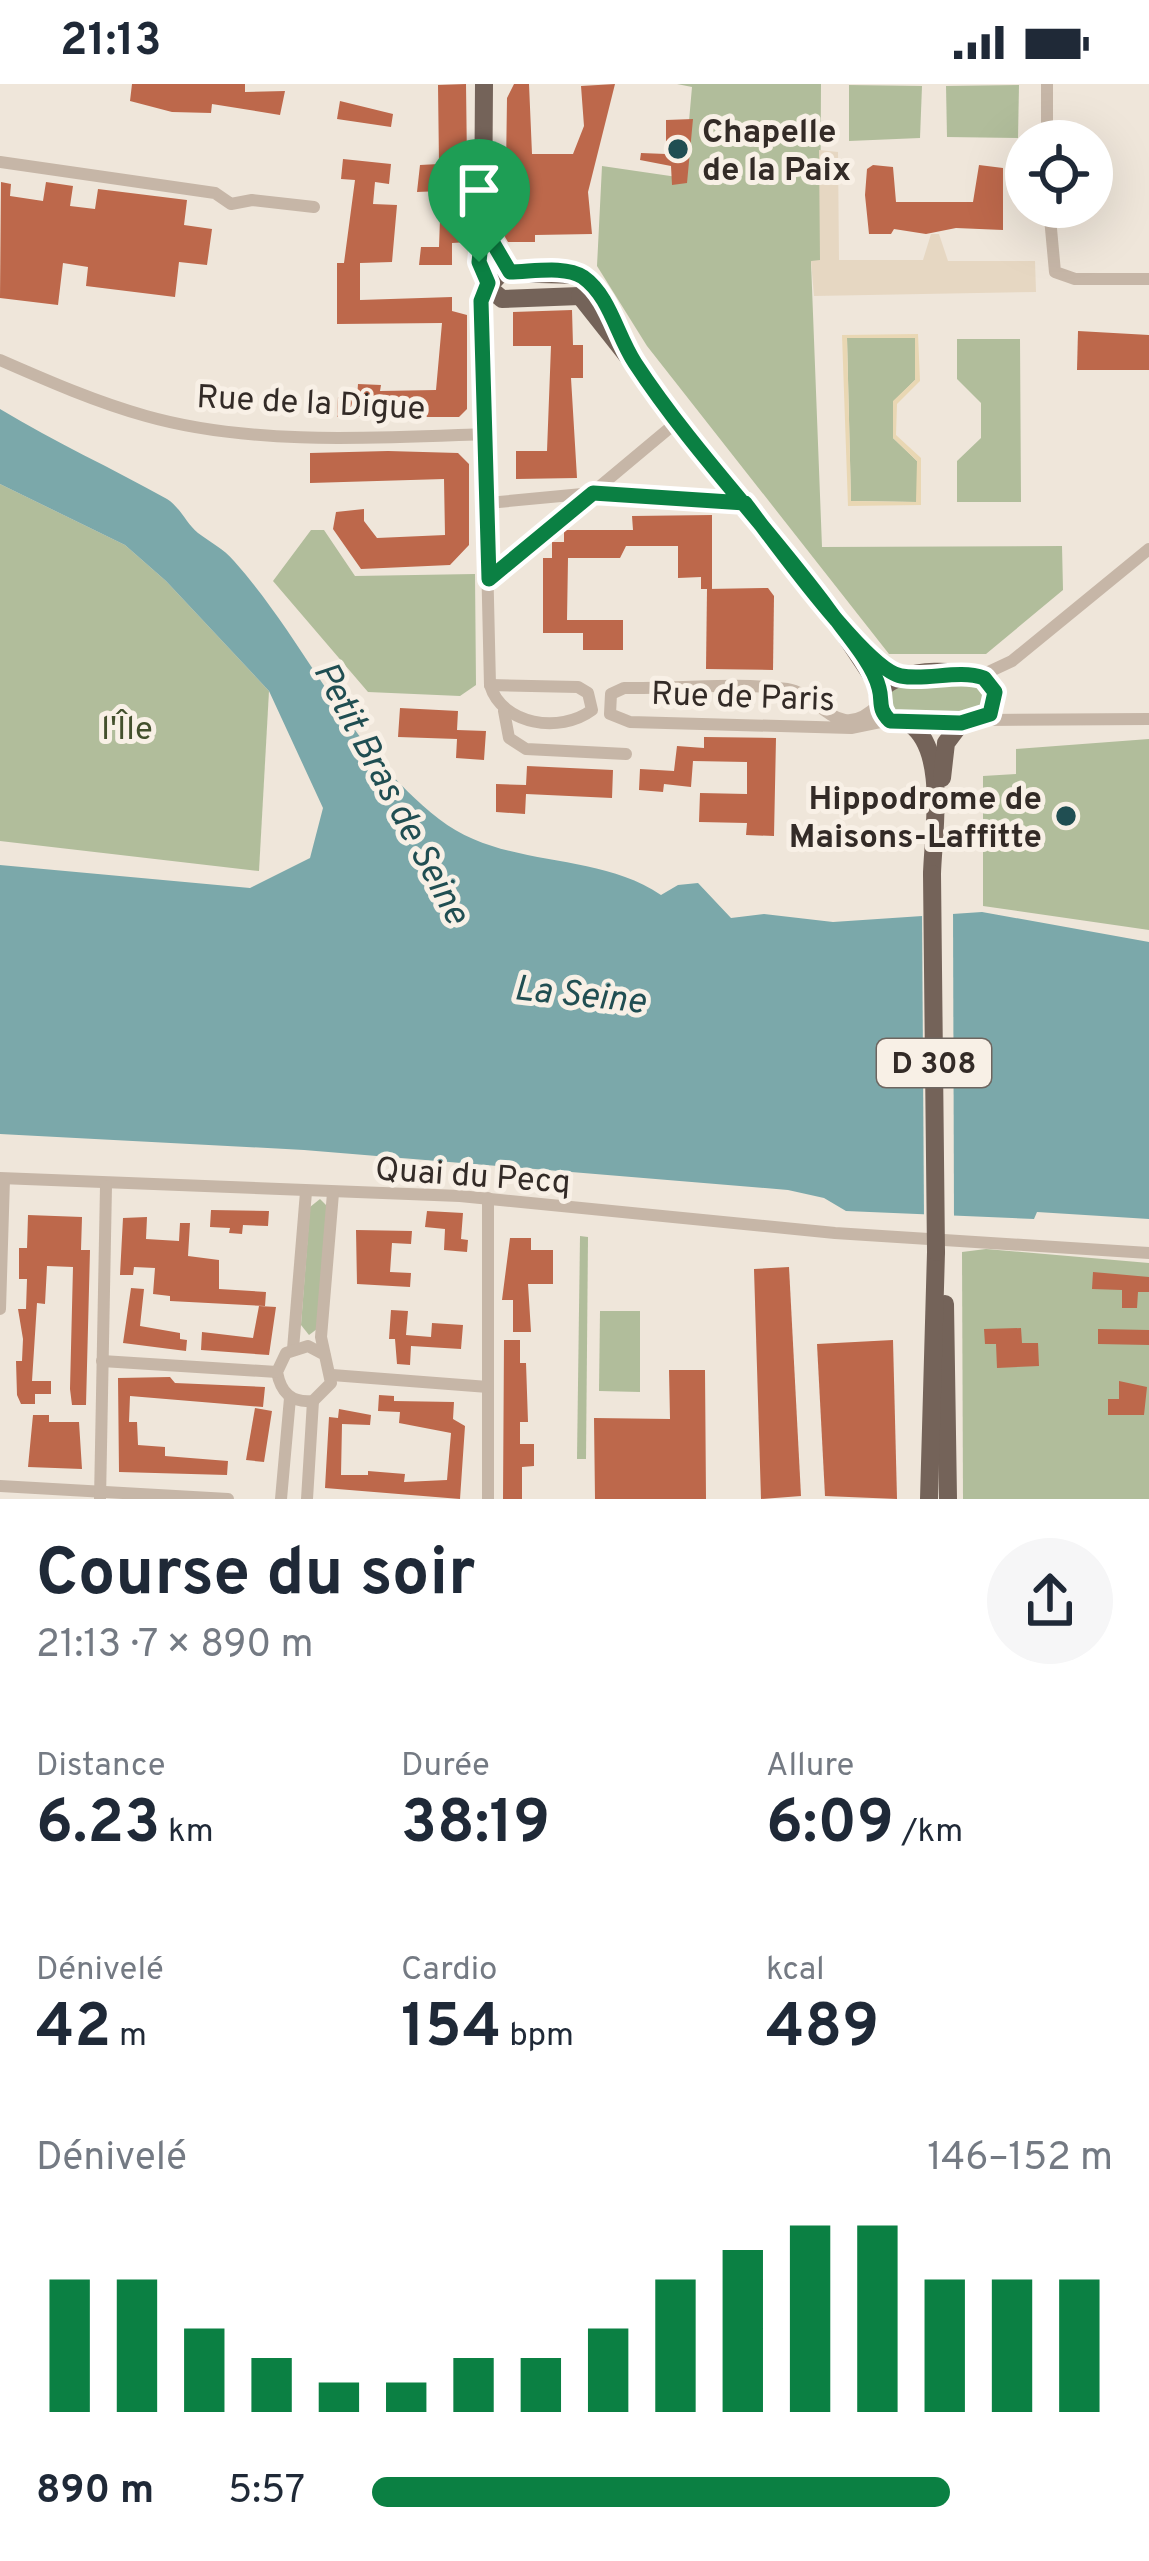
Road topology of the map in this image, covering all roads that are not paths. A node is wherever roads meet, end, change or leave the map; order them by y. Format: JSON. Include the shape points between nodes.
{"nodes":[{"id":1,"x":484,"y":84,"type":"edge"},
{"id":2,"x":494,"y":84,"type":"edge"},
{"id":3,"x":1047,"y":84,"type":"edge"},
{"id":4,"x":1047,"y":120,"type":"edge"},
{"id":5,"x":486,"y":123,"type":"junction"},
{"id":6,"x":0,"y":162,"type":"edge"},
{"id":7,"x":314,"y":206,"type":"dead end"},
{"id":8,"x":483,"y":226,"type":"junction"},
{"id":9,"x":1051,"y":228,"type":"edge"},
{"id":10,"x":510,"y":272,"type":"junction"},
{"id":11,"x":580,"y":274,"type":"junction"},
{"id":12,"x":1149,"y":279,"type":"edge"},
{"id":13,"x":491,"y":289,"type":"junction"},
{"id":14,"x":580,"y":296,"type":"junction"},
{"id":15,"x":0,"y":360,"type":"edge"},
{"id":16,"x":633,"y":361,"type":"junction"},
{"id":17,"x":678,"y":421,"type":"junction"},
{"id":18,"x":486,"y":434,"type":"junction"},
{"id":19,"x":593,"y":493,"type":"junction"},
{"id":20,"x":488,"y":503,"type":"junction"},
{"id":21,"x":745,"y":503,"type":"junction"},
{"id":22,"x":1149,"y":549,"type":"edge"},
{"id":23,"x":489,"y":579,"type":"junction"},
{"id":24,"x":829,"y":611,"type":"junction"},
{"id":25,"x":1012,"y":662,"type":"junction"},
{"id":26,"x":899,"y":676,"type":"junction"},
{"id":27,"x":980,"y":676,"type":"junction"},
{"id":28,"x":490,"y":685,"type":"junction"},
{"id":29,"x":995,"y":696,"type":"junction"},
{"id":30,"x":883,"y":705,"type":"junction"},
{"id":31,"x":504,"y":711,"type":"junction"},
{"id":32,"x":1017,"y":718,"type":"junction"},
{"id":33,"x":1149,"y":718,"type":"edge"},
{"id":34,"x":983,"y":720,"type":"junction"},
{"id":35,"x":961,"y":723,"type":"junction"},
{"id":36,"x":910,"y":724,"type":"junction"},
{"id":37,"x":626,"y":754,"type":"dead end"},
{"id":38,"x":937,"y":874,"type":"junction"},
{"id":39,"x":2,"y":1179,"type":"edge"},
{"id":40,"x":106,"y":1186,"type":"junction"},
{"id":41,"x":306,"y":1192,"type":"junction"},
{"id":42,"x":333,"y":1192,"type":"junction"},
{"id":43,"x":488,"y":1198,"type":"junction"},
{"id":44,"x":940,"y":1247,"type":"junction"},
{"id":45,"x":1149,"y":1253,"type":"edge"},
{"id":46,"x":0,"y":1262,"type":"edge"},
{"id":47,"x":0,"y":1309,"type":"edge"},
{"id":48,"x":293,"y":1348,"type":"junction"},
{"id":49,"x":325,"y":1355,"type":"junction"},
{"id":50,"x":102,"y":1361,"type":"junction"},
{"id":51,"x":277,"y":1372,"type":"junction"},
{"id":52,"x":332,"y":1375,"type":"junction"},
{"id":53,"x":488,"y":1387,"type":"junction"},
{"id":54,"x":290,"y":1398,"type":"junction"},
{"id":55,"x":314,"y":1401,"type":"junction"},
{"id":56,"x":0,"y":1486,"type":"edge"},
{"id":57,"x":100,"y":1495,"type":"edge"},
{"id":58,"x":228,"y":1499,"type":"edge"},
{"id":59,"x":281,"y":1499,"type":"edge"},
{"id":60,"x":307,"y":1499,"type":"edge"},
{"id":61,"x":488,"y":1499,"type":"edge"},
{"id":62,"x":932,"y":1499,"type":"edge"},
{"id":63,"x":948,"y":1499,"type":"edge"}],
"edges":[{"from":1,"to":5,"type":"main road"},
{"from":2,"to":5,"type":"main road"},
{"from":3,"to":4,"type":"street"},
{"from":5,"to":8,"type":"main road"},
{"from":6,"to":7,"type":"street","via":[[215,193],[231,204]]},
{"from":8,"to":10,"type":"main road"},
{"from":8,"to":13,"type":"main road","via":[[479,262]]},
{"from":9,"to":12,"type":"street","via":[[1055,272]]},
{"from":10,"to":11,"type":"main road"},
{"from":10,"to":13,"type":"main road"},
{"from":11,"to":14,"type":"main road"},
{"from":11,"to":16,"type":"main road"},
{"from":13,"to":14,"type":"main road"},
{"from":13,"to":18,"type":"street","via":[[484,315]]},
{"from":14,"to":16,"type":"main road"},
{"from":15,"to":18,"type":"street","name":"Rue de la Digue","via":[[150,417],[208,426]]},
{"from":16,"to":17,"type":"main road"},
{"from":17,"to":19,"type":"street"},
{"from":17,"to":21,"type":"main road"},
{"from":18,"to":20,"type":"street"},
{"from":19,"to":20,"type":"street"},
{"from":19,"to":21,"type":"street"},
{"from":19,"to":23,"type":"street"},
{"from":20,"to":23,"type":"street"},
{"from":21,"to":24,"type":"main road"},
{"from":22,"to":25,"type":"street"},
{"from":23,"to":28,"type":"street"},
{"from":24,"to":26,"type":"main road"},
{"from":24,"to":30,"type":"main road"},
{"from":25,"to":27,"type":"street"},
{"from":25,"to":29,"type":"street"},
{"from":26,"to":27,"type":"main road"},
{"from":26,"to":30,"type":"main road"},
{"from":27,"to":29,"type":"main road"},
{"from":28,"to":31,"type":"street"},
{"from":28,"to":31,"type":"street","via":[[578,687],[592,703],[574,721]]},
{"from":29,"to":32,"type":"street"},
{"from":29,"to":34,"type":"main road"},
{"from":30,"to":30,"type":"street","name":"Rue de Paris","via":[[845,718],[822,713],[793,690],[624,688],[609,703],[610,713],[630,722],[851,728]]},
{"from":30,"to":36,"type":"main road"},
{"from":31,"to":37,"type":"street","via":[[508,738],[526,749]]},
{"from":32,"to":33,"type":"street"},
{"from":32,"to":34,"type":"street"},
{"from":34,"to":35,"type":"main road"},
{"from":35,"to":36,"type":"main road"},
{"from":35,"to":38,"type":"main road","number":"D 308","via":[[943,760]]},
{"from":36,"to":38,"type":"main road","number":"D 308","via":[[931,758]]},
{"from":38,"to":44,"type":"main road","number":"D 308","bridge":true},
{"from":39,"to":40,"type":"street","name":"Quai du Pecq"},
{"from":39,"to":46,"type":"street"},
{"from":40,"to":41,"type":"street","name":"Quai du Pecq"},
{"from":40,"to":50,"type":"street"},
{"from":41,"to":42,"type":"street","name":"Quai du Pecq"},
{"from":41,"to":48,"type":"street"},
{"from":42,"to":43,"type":"street","name":"Quai du Pecq"},
{"from":42,"to":49,"type":"street"},
{"from":43,"to":44,"type":"street","name":"Quai du Pecq"},
{"from":43,"to":53,"type":"street"},
{"from":44,"to":45,"type":"street","name":"Quai du Pecq"},
{"from":44,"to":62,"type":"main road","number":"D 308"},
{"from":44,"to":63,"type":"main road","number":"D 308"},
{"from":46,"to":47,"type":"street"},
{"from":48,"to":49,"type":"street"},
{"from":48,"to":51,"type":"street"},
{"from":49,"to":52,"type":"street"},
{"from":50,"to":51,"type":"street"},
{"from":50,"to":57,"type":"street"},
{"from":51,"to":54,"type":"street"},
{"from":52,"to":53,"type":"street"},
{"from":52,"to":55,"type":"street"},
{"from":53,"to":61,"type":"street"},
{"from":54,"to":55,"type":"street"},
{"from":54,"to":59,"type":"street"},
{"from":55,"to":60,"type":"street"},
{"from":56,"to":57,"type":"street"},
{"from":57,"to":58,"type":"street"}]}
